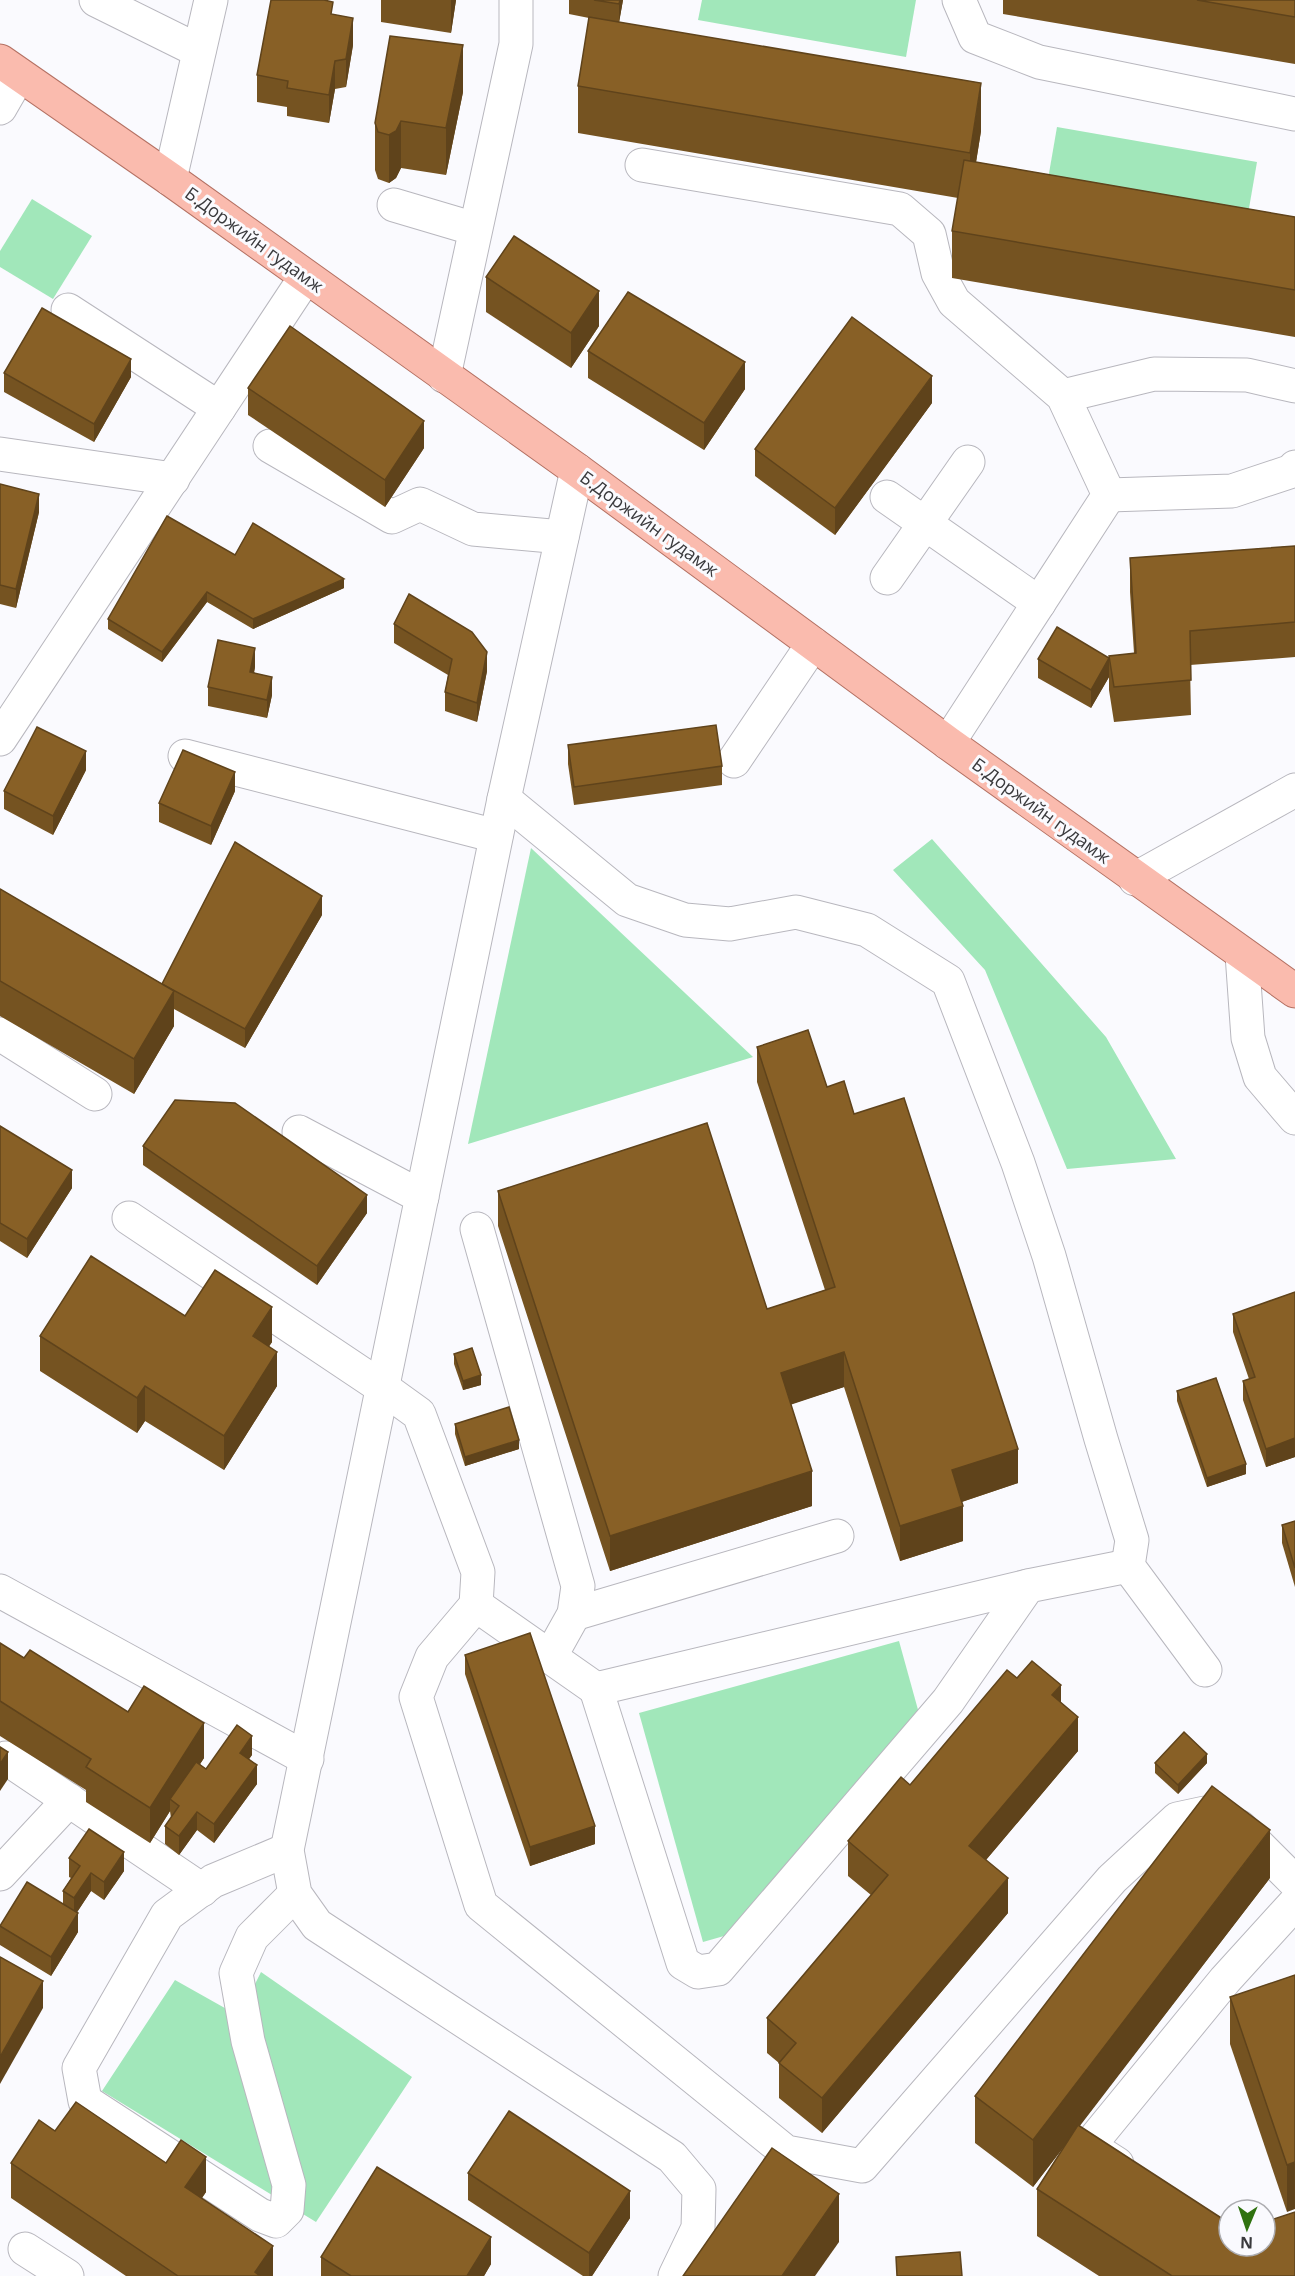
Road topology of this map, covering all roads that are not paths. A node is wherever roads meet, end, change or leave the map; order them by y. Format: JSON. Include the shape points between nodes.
{"nodes":[{"id":1,"x":96,"y":0,"type":"edge"},
{"id":2,"x":211,"y":0,"type":"edge"},
{"id":3,"x":516,"y":0,"type":"edge"},
{"id":4,"x":959,"y":0,"type":"edge"},
{"id":5,"x":199,"y":51,"type":"junction"},
{"id":6,"x":10,"y":68,"type":"edge"},
{"id":7,"x":0,"y":108,"type":"edge"},
{"id":8,"x":1295,"y":114,"type":"edge"},
{"id":9,"x":642,"y":165,"type":"dead end"},
{"id":10,"x":170,"y":179,"type":"junction"},
{"id":11,"x":394,"y":205,"type":"dead end"},
{"id":12,"x":476,"y":230,"type":"junction"},
{"id":13,"x":305,"y":278,"type":"junction"},
{"id":14,"x":68,"y":310,"type":"dead end"},
{"id":15,"x":444,"y":376,"type":"junction"},
{"id":16,"x":1295,"y":386,"type":"edge"},
{"id":17,"x":1063,"y":396,"type":"junction"},
{"id":18,"x":219,"y":408,"type":"junction"},
{"id":19,"x":270,"y":446,"type":"dead end"},
{"id":20,"x":0,"y":454,"type":"edge"},
{"id":21,"x":968,"y":462,"type":"dead end"},
{"id":22,"x":1295,"y":467,"type":"edge"},
{"id":23,"x":577,"y":470,"type":"junction"},
{"id":24,"x":172,"y":479,"type":"junction"},
{"id":25,"x":1109,"y":495,"type":"junction"},
{"id":26,"x":887,"y":497,"type":"dead end"},
{"id":27,"x":924,"y":522,"type":"junction"},
{"id":28,"x":562,"y":537,"type":"junction"},
{"id":29,"x":886,"y":578,"type":"dead end"},
{"id":30,"x":1039,"y":603,"type":"junction"},
{"id":31,"x":813,"y":644,"type":"junction"},
{"id":32,"x":0,"y":739,"type":"edge"},
{"id":33,"x":948,"y":743,"type":"junction"},
{"id":34,"x":185,"y":756,"type":"edge"},
{"id":35,"x":734,"y":761,"type":"dead end"},
{"id":36,"x":1295,"y":790,"type":"edge"},
{"id":37,"x":504,"y":799,"type":"junction"},
{"id":38,"x":496,"y":836,"type":"junction"},
{"id":39,"x":1135,"y":879,"type":"junction"},
{"id":40,"x":1242,"y":954,"type":"junction"},
{"id":41,"x":1295,"y":991,"type":"edge"},
{"id":42,"x":0,"y":1034,"type":"edge"},
{"id":43,"x":94,"y":1094,"type":"dead end"},
{"id":44,"x":1295,"y":1118,"type":"edge"},
{"id":45,"x":299,"y":1132,"type":"dead end"},
{"id":46,"x":422,"y":1197,"type":"junction"},
{"id":47,"x":129,"y":1218,"type":"dead end"},
{"id":48,"x":477,"y":1229,"type":"dead end"},
{"id":49,"x":382,"y":1388,"type":"junction"},
{"id":50,"x":837,"y":1536,"type":"dead end"},
{"id":51,"x":1128,"y":1566,"type":"junction"},
{"id":52,"x":1028,"y":1586,"type":"junction"},
{"id":53,"x":0,"y":1591,"type":"edge"},
{"id":54,"x":476,"y":1605,"type":"junction"},
{"id":55,"x":574,"y":1614,"type":"junction"},
{"id":56,"x":550,"y":1657,"type":"junction"},
{"id":57,"x":1205,"y":1670,"type":"dead end"},
{"id":58,"x":596,"y":1689,"type":"junction"},
{"id":59,"x":6,"y":1758,"type":"edge"},
{"id":60,"x":307,"y":1759,"type":"junction"},
{"id":61,"x":69,"y":1800,"type":"junction"},
{"id":62,"x":287,"y":1850,"type":"junction"},
{"id":63,"x":0,"y":1874,"type":"edge"},
{"id":64,"x":1295,"y":1882,"type":"edge"},
{"id":65,"x":202,"y":1890,"type":"junction"},
{"id":66,"x":295,"y":1894,"type":"junction"},
{"id":67,"x":1295,"y":1904,"type":"edge"},
{"id":68,"x":1252,"y":1994,"type":"edge"},
{"id":69,"x":1208,"y":2000,"type":"junction"},
{"id":70,"x":1139,"y":2179,"type":"edge"},
{"id":71,"x":25,"y":2249,"type":"dead end"},
{"id":72,"x":68,"y":2276,"type":"edge"},
{"id":73,"x":675,"y":2276,"type":"edge"}],
"edges":[{"from":1,"to":5,"type":"street"},
{"from":2,"to":5,"type":"street"},
{"from":3,"to":12,"type":"street","via":[[516,44]]},
{"from":4,"to":8,"type":"street","via":[[975,37],[1039,62]]},
{"from":5,"to":10,"type":"street"},
{"from":6,"to":7,"type":"street"},
{"from":6,"to":10,"type":"main road","name":"Б.Доржийн гудамж"},
{"from":9,"to":17,"type":"street","via":[[900,209],[929,234],[938,273],[954,302]]},
{"from":10,"to":13,"type":"main road","name":"Б.Доржийн гудамж"},
{"from":11,"to":12,"type":"street"},
{"from":12,"to":15,"type":"street"},
{"from":13,"to":15,"type":"main road","name":"Б.Доржийн гудамж"},
{"from":13,"to":18,"type":"street"},
{"from":14,"to":18,"type":"street"},
{"from":15,"to":23,"type":"main road","name":"Б.Доржийн гудамж"},
{"from":16,"to":17,"type":"street","via":[[1247,375],[1154,374]]},
{"from":17,"to":25,"type":"street"},
{"from":18,"to":24,"type":"street"},
{"from":19,"to":28,"type":"street","via":[[392,517],[420,504],[473,529]]},
{"from":20,"to":24,"type":"street"},
{"from":21,"to":27,"type":"street"},
{"from":22,"to":25,"type":"street","via":[[1232,490]]},
{"from":23,"to":28,"type":"street"},
{"from":23,"to":31,"type":"main road","name":"Б.Доржийн гудамж"},
{"from":24,"to":32,"type":"street"},
{"from":25,"to":30,"type":"street"},
{"from":26,"to":27,"type":"street"},
{"from":27,"to":29,"type":"street"},
{"from":27,"to":30,"type":"street"},
{"from":28,"to":37,"type":"street"},
{"from":30,"to":33,"type":"street"},
{"from":31,"to":33,"type":"main road","name":"Б.Доржийн гудамж"},
{"from":31,"to":35,"type":"street"},
{"from":33,"to":39,"type":"main road","name":"Б.Доржийн гудамж"},
{"from":34,"to":38,"type":"street"},
{"from":36,"to":39,"type":"street"},
{"from":37,"to":38,"type":"street"},
{"from":37,"to":51,"type":"street","via":[[627,900],[685,920],[730,924],[796,912],[867,930],[948,981],[1049,1256],[1132,1540]]},
{"from":38,"to":46,"type":"street"},
{"from":39,"to":40,"type":"main road","name":"Б.Доржийн гудамж"},
{"from":40,"to":41,"type":"main road","name":"Б.Доржийн гудамж"},
{"from":40,"to":44,"type":"street","via":[[1248,1038],[1260,1077]]},
{"from":42,"to":43,"type":"street"},
{"from":45,"to":46,"type":"street"},
{"from":46,"to":49,"type":"street"},
{"from":47,"to":49,"type":"street"},
{"from":48,"to":55,"type":"street","via":[[578,1586]]},
{"from":49,"to":54,"type":"street","via":[[419,1414],[478,1572]]},
{"from":49,"to":60,"type":"street"},
{"from":50,"to":55,"type":"street"},
{"from":51,"to":52,"type":"street"},
{"from":51,"to":57,"type":"street"},
{"from":52,"to":58,"type":"street"},
{"from":52,"to":58,"type":"street","via":[[948,1701],[717,1969],[698,1972],[683,1962]]},
{"from":53,"to":60,"type":"street"},
{"from":54,"to":56,"type":"street"},
{"from":54,"to":64,"type":"street","via":[[432,1658],[416,1696],[481,1905],[786,2152],[862,2166],[1112,1879],[1177,1819],[1205,1813],[1240,1827]]},
{"from":55,"to":56,"type":"street"},
{"from":56,"to":58,"type":"street"},
{"from":59,"to":61,"type":"street"},
{"from":60,"to":62,"type":"street"},
{"from":61,"to":63,"type":"street"},
{"from":61,"to":65,"type":"street"},
{"from":62,"to":65,"type":"street","via":[[213,1881]]},
{"from":62,"to":66,"type":"street"},
{"from":65,"to":66,"type":"street","via":[[167,1915],[79,2068],[85,2101],[260,2215],[276,2221],[288,2210],[289,2185],[248,2041],[236,1972],[252,1937]]},
{"from":66,"to":73,"type":"street","via":[[317,1925],[672,2157],[699,2189],[698,2228]]},
{"from":67,"to":69,"type":"street"},
{"from":68,"to":69,"type":"street"},
{"from":69,"to":70,"type":"street","via":[[1089,2146]]},
{"from":71,"to":72,"type":"street"}]}
